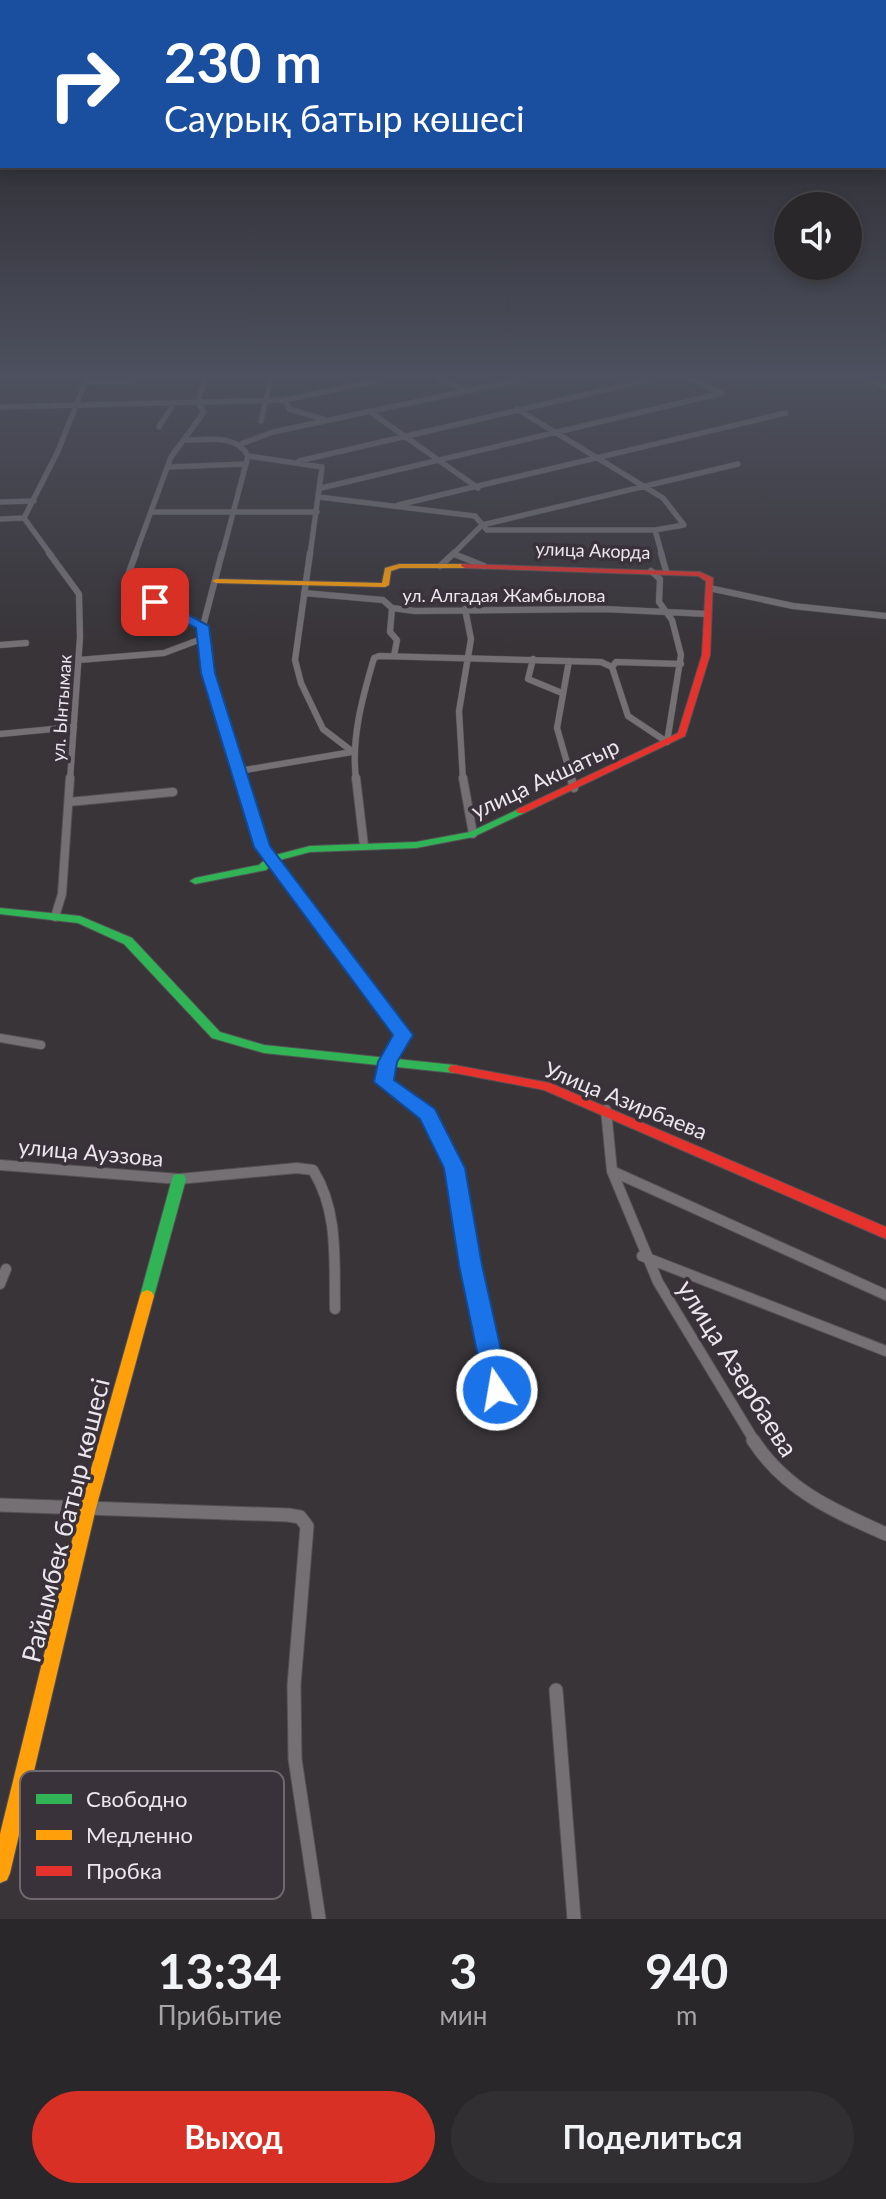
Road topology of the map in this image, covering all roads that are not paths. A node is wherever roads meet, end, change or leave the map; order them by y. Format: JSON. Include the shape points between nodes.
{"nodes":[{"id":1,"x":168,"y":467,"type":"edge"},
{"id":2,"x":49,"y":468,"type":"edge"},
{"id":3,"x":244,"y":468,"type":"edge"},
{"id":4,"x":312,"y":468,"type":"edge"},
{"id":5,"x":409,"y":468,"type":"edge"},
{"id":6,"x":451,"y":468,"type":"edge"},
{"id":7,"x":564,"y":468,"type":"edge"},
{"id":8,"x":614,"y":468,"type":"edge"},
{"id":9,"x":723,"y":468,"type":"edge"},
{"id":10,"x":322,"y":470,"type":"junction"},
{"id":11,"x":343,"y":483,"type":"junction"},
{"id":12,"x":645,"y":486,"type":"junction"},
{"id":13,"x":321,"y":488,"type":"junction"},
{"id":14,"x":478,"y":488,"type":"junction"},
{"id":15,"x":319,"y":497,"type":"junction"},
{"id":16,"x":34,"y":501,"type":"junction"},
{"id":17,"x":0,"y":502,"type":"edge"},
{"id":18,"x":371,"y":506,"type":"junction"},
{"id":19,"x":151,"y":512,"type":"junction"},
{"id":20,"x":231,"y":512,"type":"junction"},
{"id":21,"x":317,"y":512,"type":"junction"},
{"id":22,"x":24,"y":518,"type":"junction"},
{"id":23,"x":0,"y":519,"type":"edge"},
{"id":24,"x":482,"y":525,"type":"junction"},
{"id":25,"x":655,"y":530,"type":"junction"},
{"id":26,"x":454,"y":554,"type":"junction"},
{"id":27,"x":440,"y":566,"type":"junction"},
{"id":28,"x":484,"y":566,"type":"junction"},
{"id":29,"x":651,"y":571,"type":"junction"},
{"id":30,"x":666,"y":571,"type":"junction"},
{"id":31,"x":216,"y":581,"type":"junction"},
{"id":32,"x":304,"y":587,"type":"junction"},
{"id":33,"x":709,"y":588,"type":"junction"},
{"id":34,"x":352,"y":590,"type":"junction"},
{"id":35,"x":392,"y":608,"type":"junction"},
{"id":36,"x":465,"y":609,"type":"junction"},
{"id":37,"x":670,"y":613,"type":"junction"},
{"id":38,"x":708,"y":614,"type":"junction"},
{"id":39,"x":886,"y":616,"type":"edge"},
{"id":40,"x":203,"y":626,"type":"junction"},
{"id":41,"x":204,"y":638,"type":"junction"},
{"id":42,"x":26,"y":643,"type":"dead end"},
{"id":43,"x":0,"y":645,"type":"edge"},
{"id":44,"x":394,"y":656,"type":"junction"},
{"id":45,"x":468,"y":658,"type":"junction"},
{"id":46,"x":533,"y":659,"type":"junction"},
{"id":47,"x":79,"y":660,"type":"junction"},
{"id":48,"x":569,"y":661,"type":"junction"},
{"id":49,"x":681,"y":664,"type":"junction"},
{"id":50,"x":612,"y":667,"type":"junction"},
{"id":51,"x":562,"y":693,"type":"junction"},
{"id":52,"x":74,"y":727,"type":"junction"},
{"id":53,"x":0,"y":734,"type":"edge"},
{"id":54,"x":667,"y":742,"type":"junction"},
{"id":55,"x":353,"y":752,"type":"junction"},
{"id":56,"x":239,"y":771,"type":"junction"},
{"id":57,"x":574,"y":788,"type":"junction"},
{"id":58,"x":173,"y":792,"type":"dead end"},
{"id":59,"x":69,"y":802,"type":"junction"},
{"id":60,"x":473,"y":834,"type":"junction"},
{"id":61,"x":364,"y":846,"type":"junction"},
{"id":62,"x":272,"y":859,"type":"junction"},
{"id":63,"x":195,"y":881,"type":"dead end"},
{"id":64,"x":0,"y":911,"type":"edge"},
{"id":65,"x":55,"y":917,"type":"junction"},
{"id":66,"x":0,"y":1038,"type":"edge"},
{"id":67,"x":41,"y":1045,"type":"dead end"},
{"id":68,"x":387,"y":1062,"type":"junction"},
{"id":69,"x":606,"y":1110,"type":"junction"},
{"id":70,"x":0,"y":1165,"type":"edge"},
{"id":71,"x":612,"y":1171,"type":"junction"},
{"id":72,"x":179,"y":1179,"type":"junction"},
{"id":73,"x":886,"y":1233,"type":"edge"},
{"id":74,"x":641,"y":1255,"type":"junction"},
{"id":75,"x":6,"y":1269,"type":"dead end"},
{"id":76,"x":0,"y":1284,"type":"edge"},
{"id":77,"x":886,"y":1295,"type":"edge"},
{"id":78,"x":335,"y":1309,"type":"dead end"},
{"id":79,"x":886,"y":1351,"type":"edge"},
{"id":80,"x":497,"y":1390,"type":"dead end"},
{"id":81,"x":0,"y":1505,"type":"edge"},
{"id":82,"x":88,"y":1508,"type":"junction"},
{"id":83,"x":886,"y":1534,"type":"edge"},
{"id":84,"x":556,"y":1690,"type":"dead end"},
{"id":85,"x":25,"y":1771,"type":"edge"},
{"id":86,"x":20,"y":1790,"type":"edge"},
{"id":87,"x":0,"y":1873,"type":"edge"},
{"id":88,"x":319,"y":1919,"type":"edge"},
{"id":89,"x":574,"y":1919,"type":"edge"}],
"edges":[{"from":1,"to":19,"type":"street"},
{"from":2,"to":16,"type":"street"},
{"from":3,"to":20,"type":"street"},
{"from":4,"to":10,"type":"street"},
{"from":5,"to":11,"type":"street"},
{"from":6,"to":14,"type":"street"},
{"from":7,"to":14,"type":"street"},
{"from":8,"to":12,"type":"street"},
{"from":9,"to":12,"type":"street"},
{"from":10,"to":11,"type":"street"},
{"from":10,"to":13,"type":"street"},
{"from":11,"to":13,"type":"street"},
{"from":12,"to":24,"type":"street"},
{"from":12,"to":25,"type":"street","via":[[682,520],[682,526]]},
{"from":13,"to":15,"type":"street"},
{"from":14,"to":18,"type":"street","via":[[409,504]]},
{"from":15,"to":18,"type":"street"},
{"from":15,"to":21,"type":"street"},
{"from":16,"to":17,"type":"street"},
{"from":16,"to":22,"type":"street"},
{"from":18,"to":24,"type":"street","via":[[475,516]]},
{"from":19,"to":20,"type":"street"},
{"from":19,"to":40,"type":"street","via":[[128,575],[155,602]]},
{"from":20,"to":21,"type":"street"},
{"from":20,"to":31,"type":"street"},
{"from":21,"to":32,"type":"street"},
{"from":22,"to":23,"type":"street"},
{"from":22,"to":47,"type":"street","name":"ул. Ынтымак","via":[[79,594]]},
{"from":24,"to":25,"type":"street","via":[[487,530]]},
{"from":24,"to":26,"type":"street"},
{"from":25,"to":30,"type":"street"},
{"from":26,"to":27,"type":"street"},
{"from":26,"to":28,"type":"street"},
{"from":27,"to":28,"type":"main road","name":"улица Акорда"},
{"from":27,"to":34,"type":"main road","name":"улица Акорда","via":[[391,568],[385,585]]},
{"from":28,"to":29,"type":"main road","name":"улица Акорда"},
{"from":29,"to":30,"type":"main road","name":"улица Акорда"},
{"from":29,"to":37,"type":"street","via":[[660,579],[659,602]]},
{"from":30,"to":33,"type":"main road","name":"улица Акорда","via":[[700,574],[710,580]]},
{"from":31,"to":32,"type":"main road"},
{"from":31,"to":40,"type":"street"},
{"from":32,"to":34,"type":"main road"},
{"from":32,"to":55,"type":"street","via":[[295,660],[301,683],[323,729]]},
{"from":33,"to":38,"type":"main road","name":"улица Акшатыр"},
{"from":33,"to":39,"type":"street","via":[[793,606]]},
{"from":34,"to":35,"type":"street","name":"ул. Алгадая Жамбылова"},
{"from":35,"to":36,"type":"street","name":"ул. Алгадая Жамбылова"},
{"from":35,"to":44,"type":"street"},
{"from":36,"to":37,"type":"street","name":"ул. Алгадая Жамбылова"},
{"from":36,"to":45,"type":"street","via":[[474,624]]},
{"from":37,"to":38,"type":"street","name":"ул. Алгадая Жамбылова"},
{"from":37,"to":49,"type":"street"},
{"from":38,"to":54,"type":"main road","name":"улица Акшатыр","via":[[706,655],[682,734]]},
{"from":40,"to":41,"type":"street"},
{"from":41,"to":47,"type":"street","via":[[164,653]]},
{"from":41,"to":56,"type":"street","via":[[208,673]]},
{"from":42,"to":43,"type":"street"},
{"from":44,"to":45,"type":"street"},
{"from":44,"to":55,"type":"street","via":[[374,658]]},
{"from":45,"to":46,"type":"street"},
{"from":45,"to":60,"type":"street","via":[[459,740]]},
{"from":46,"to":48,"type":"street"},
{"from":46,"to":51,"type":"street","via":[[528,679]]},
{"from":47,"to":52,"type":"street","name":"ул. Ынтымак"},
{"from":48,"to":50,"type":"street"},
{"from":48,"to":51,"type":"street"},
{"from":49,"to":50,"type":"street","via":[[629,660]]},
{"from":49,"to":54,"type":"street"},
{"from":50,"to":54,"type":"street","via":[[628,716]]},
{"from":51,"to":57,"type":"street","via":[[557,728]]},
{"from":52,"to":53,"type":"street"},
{"from":52,"to":59,"type":"street","name":"ул. Ынтымак"},
{"from":54,"to":57,"type":"main road","name":"улица Акшатыр"},
{"from":55,"to":56,"type":"street"},
{"from":55,"to":61,"type":"street"},
{"from":56,"to":62,"type":"street","via":[[262,847]]},
{"from":57,"to":60,"type":"main road","name":"улица Акшатыр"},
{"from":58,"to":59,"type":"street"},
{"from":59,"to":65,"type":"street","name":"ул. Ынтымак","via":[[62,894]]},
{"from":60,"to":61,"type":"main road","name":"улица Акшатыр","via":[[416,845]]},
{"from":61,"to":62,"type":"main road","name":"улица Акшатыр","via":[[310,849]]},
{"from":62,"to":63,"type":"main road","name":"улица Акшатыр","via":[[262,868]]},
{"from":62,"to":68,"type":"street","via":[[403,1035]]},
{"from":64,"to":65,"type":"main road","name":"Улица Азирбаева"},
{"from":65,"to":68,"type":"main road","name":"Улица Азирбаева","via":[[80,920],[128,941],[216,1035],[264,1049]]},
{"from":66,"to":67,"type":"street"},
{"from":68,"to":69,"type":"main road","name":"Улица Азирбаева","via":[[546,1086]]},
{"from":68,"to":80,"type":"street","via":[[384,1082],[428,1114],[454,1168]]},
{"from":69,"to":71,"type":"street","name":"улица Азербаева"},
{"from":69,"to":73,"type":"main road","name":"Улица Азирбаева"},
{"from":70,"to":72,"type":"street","name":"улица Ауэзова"},
{"from":71,"to":74,"type":"street","name":"улица Азербаева"},
{"from":71,"to":77,"type":"street"},
{"from":72,"to":78,"type":"street","name":"улица Ауэзова","via":[[313,1170],[323,1183],[332,1230]]},
{"from":72,"to":82,"type":"main road","name":"Райымбек батыр көшесі"},
{"from":74,"to":79,"type":"street"},
{"from":74,"to":83,"type":"street","name":"улица Азербаева","via":[[737,1414],[783,1479],[807,1499]]},
{"from":75,"to":76,"type":"street"},
{"from":81,"to":82,"type":"street"},
{"from":82,"to":85,"type":"main road","name":"Райымбек батыр көшесі"},
{"from":82,"to":88,"type":"street","via":[[288,1515],[300,1517],[307,1526],[294,1685],[295,1759]]},
{"from":84,"to":89,"type":"street"},
{"from":86,"to":87,"type":"main road","name":"Райымбек батыр көшесі"}]}
